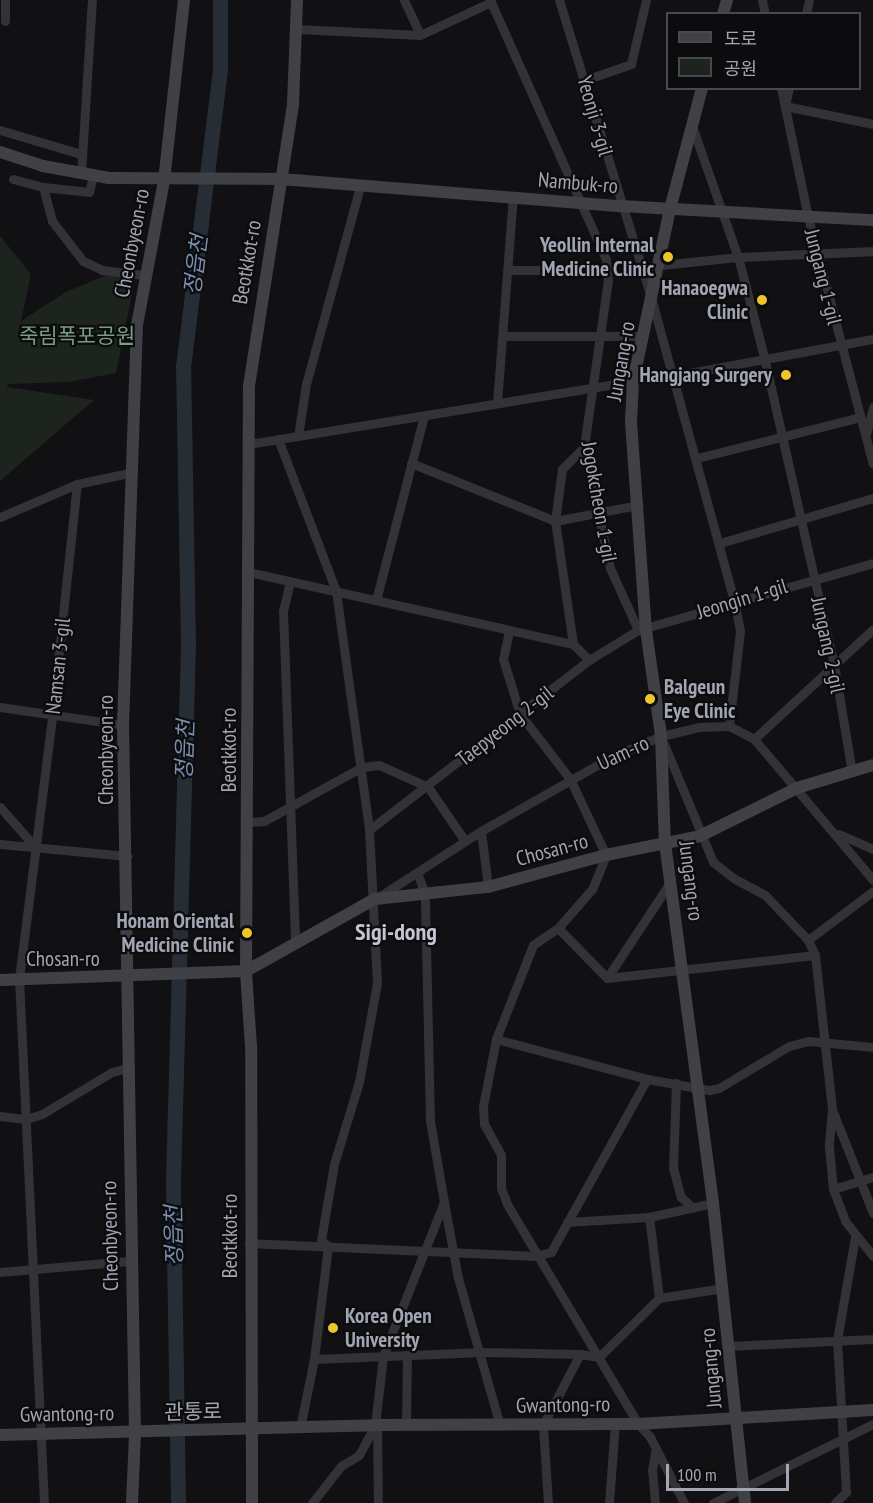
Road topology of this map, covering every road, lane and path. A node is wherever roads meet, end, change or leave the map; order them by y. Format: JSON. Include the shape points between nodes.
{"nodes":[{"id":1,"x":5,"y":0,"type":"edge"},
{"id":2,"x":92,"y":0,"type":"edge"},
{"id":3,"x":184,"y":0,"type":"edge"},
{"id":4,"x":297,"y":0,"type":"edge"},
{"id":5,"x":404,"y":0,"type":"edge"},
{"id":6,"x":559,"y":0,"type":"edge"},
{"id":7,"x":646,"y":0,"type":"edge"},
{"id":8,"x":491,"y":1,"type":"edge"},
{"id":9,"x":5,"y":21,"type":"dead end"},
{"id":10,"x":297,"y":29,"type":"junction"},
{"id":11,"x":420,"y":35,"type":"junction"},
{"id":12,"x":585,"y":80,"type":"junction"},
{"id":13,"x":701,"y":90,"type":"edge"},
{"id":14,"x":781,"y":90,"type":"edge"},
{"id":15,"x":789,"y":90,"type":"edge"},
{"id":16,"x":785,"y":106,"type":"junction"},
{"id":17,"x":873,"y":124,"type":"edge"},
{"id":18,"x":692,"y":126,"type":"junction"},
{"id":19,"x":0,"y":130,"type":"edge"},
{"id":20,"x":0,"y":152,"type":"edge"},
{"id":21,"x":81,"y":154,"type":"junction"},
{"id":22,"x":83,"y":174,"type":"junction"},
{"id":23,"x":13,"y":179,"type":"dead end"},
{"id":24,"x":280,"y":179,"type":"junction"},
{"id":25,"x":164,"y":181,"type":"junction"},
{"id":26,"x":360,"y":186,"type":"junction"},
{"id":27,"x":43,"y":187,"type":"junction"},
{"id":28,"x":71,"y":190,"type":"junction"},
{"id":29,"x":513,"y":197,"type":"junction"},
{"id":30,"x":583,"y":202,"type":"junction"},
{"id":31,"x":621,"y":206,"type":"junction"},
{"id":32,"x":670,"y":209,"type":"junction"},
{"id":33,"x":721,"y":212,"type":"junction"},
{"id":34,"x":808,"y":217,"type":"junction"},
{"id":35,"x":873,"y":220,"type":"edge"},
{"id":36,"x":873,"y":251,"type":"edge"},
{"id":37,"x":817,"y":252,"type":"junction"},
{"id":38,"x":738,"y":256,"type":"junction"},
{"id":39,"x":661,"y":265,"type":"junction"},
{"id":40,"x":508,"y":270,"type":"junction"},
{"id":41,"x":607,"y":270,"type":"junction"},
{"id":42,"x":144,"y":275,"type":"junction"},
{"id":43,"x":652,"y":301,"type":"junction"},
{"id":44,"x":602,"y":335,"type":"junction"},
{"id":45,"x":503,"y":336,"type":"junction"},
{"id":46,"x":643,"y":336,"type":"junction"},
{"id":47,"x":873,"y":339,"type":"edge"},
{"id":48,"x":839,"y":343,"type":"junction"},
{"id":49,"x":764,"y":357,"type":"junction"},
{"id":50,"x":674,"y":376,"type":"junction"},
{"id":51,"x":633,"y":381,"type":"junction"},
{"id":52,"x":592,"y":387,"type":"junction"},
{"id":53,"x":497,"y":403,"type":"junction"},
{"id":54,"x":873,"y":407,"type":"edge"},
{"id":55,"x":424,"y":416,"type":"junction"},
{"id":56,"x":860,"y":417,"type":"junction"},
{"id":57,"x":298,"y":436,"type":"junction"},
{"id":58,"x":780,"y":436,"type":"junction"},
{"id":59,"x":865,"y":436,"type":"junction"},
{"id":60,"x":278,"y":439,"type":"junction"},
{"id":61,"x":249,"y":444,"type":"junction"},
{"id":62,"x":584,"y":447,"type":"junction"},
{"id":63,"x":697,"y":458,"type":"junction"},
{"id":64,"x":411,"y":463,"type":"junction"},
{"id":65,"x":873,"y":464,"type":"edge"},
{"id":66,"x":133,"y":472,"type":"junction"},
{"id":67,"x":77,"y":484,"type":"junction"},
{"id":68,"x":873,"y":498,"type":"edge"},
{"id":69,"x":638,"y":505,"type":"junction"},
{"id":70,"x":600,"y":514,"type":"junction"},
{"id":71,"x":0,"y":517,"type":"edge"},
{"id":72,"x":799,"y":519,"type":"junction"},
{"id":73,"x":555,"y":521,"type":"junction"},
{"id":74,"x":720,"y":543,"type":"junction"},
{"id":75,"x":873,"y":562,"type":"edge"},
{"id":76,"x":248,"y":572,"type":"junction"},
{"id":77,"x":813,"y":578,"type":"junction"},
{"id":78,"x":290,"y":581,"type":"junction"},
{"id":79,"x":336,"y":591,"type":"junction"},
{"id":80,"x":376,"y":600,"type":"junction"},
{"id":81,"x":734,"y":600,"type":"junction"},
{"id":82,"x":873,"y":629,"type":"edge"},
{"id":83,"x":642,"y":630,"type":"junction"},
{"id":84,"x":509,"y":631,"type":"junction"},
{"id":85,"x":573,"y":644,"type":"junction"},
{"id":86,"x":589,"y":660,"type":"junction"},
{"id":87,"x":834,"y":664,"type":"junction"},
{"id":88,"x":0,"y":707,"type":"edge"},
{"id":89,"x":520,"y":714,"type":"junction"},
{"id":90,"x":52,"y":717,"type":"junction"},
{"id":91,"x":123,"y":725,"type":"junction"},
{"id":92,"x":729,"y":726,"type":"junction"},
{"id":93,"x":661,"y":736,"type":"junction"},
{"id":94,"x":754,"y":739,"type":"junction"},
{"id":95,"x":873,"y":765,"type":"edge"},
{"id":96,"x":362,"y":766,"type":"junction"},
{"id":97,"x":852,"y":772,"type":"junction"},
{"id":98,"x":570,"y":779,"type":"junction"},
{"id":99,"x":428,"y":787,"type":"junction"},
{"id":100,"x":797,"y":788,"type":"junction"},
{"id":101,"x":292,"y":802,"type":"junction"},
{"id":102,"x":0,"y":807,"type":"edge"},
{"id":103,"x":249,"y":822,"type":"junction"},
{"id":104,"x":369,"y":830,"type":"junction"},
{"id":105,"x":481,"y":831,"type":"junction"},
{"id":106,"x":836,"y":833,"type":"junction"},
{"id":107,"x":700,"y":836,"type":"junction"},
{"id":108,"x":465,"y":841,"type":"junction"},
{"id":109,"x":665,"y":843,"type":"junction"},
{"id":110,"x":0,"y":844,"type":"edge"},
{"id":111,"x":36,"y":848,"type":"junction"},
{"id":112,"x":873,"y":849,"type":"edge"},
{"id":113,"x":606,"y":855,"type":"junction"},
{"id":114,"x":127,"y":856,"type":"junction"},
{"id":115,"x":417,"y":872,"type":"junction"},
{"id":116,"x":873,"y":880,"type":"edge"},
{"id":117,"x":670,"y":881,"type":"junction"},
{"id":118,"x":488,"y":887,"type":"junction"},
{"id":119,"x":873,"y":891,"type":"edge"},
{"id":120,"x":425,"y":894,"type":"junction"},
{"id":121,"x":375,"y":899,"type":"junction"},
{"id":122,"x":558,"y":928,"type":"junction"},
{"id":123,"x":808,"y":940,"type":"junction"},
{"id":124,"x":295,"y":945,"type":"junction"},
{"id":125,"x":815,"y":955,"type":"junction"},
{"id":126,"x":246,"y":971,"type":"junction"},
{"id":127,"x":682,"y":971,"type":"junction"},
{"id":128,"x":127,"y":978,"type":"junction"},
{"id":129,"x":607,"y":978,"type":"junction"},
{"id":130,"x":18,"y":979,"type":"junction"},
{"id":131,"x":0,"y":980,"type":"edge"},
{"id":132,"x":496,"y":1039,"type":"junction"},
{"id":133,"x":824,"y":1041,"type":"junction"},
{"id":134,"x":873,"y":1047,"type":"edge"},
{"id":135,"x":127,"y":1068,"type":"junction"},
{"id":136,"x":647,"y":1079,"type":"junction"},
{"id":137,"x":676,"y":1083,"type":"junction"},
{"id":138,"x":697,"y":1088,"type":"junction"},
{"id":139,"x":832,"y":1110,"type":"junction"},
{"id":140,"x":0,"y":1116,"type":"edge"},
{"id":141,"x":26,"y":1119,"type":"junction"},
{"id":142,"x":873,"y":1177,"type":"edge"},
{"id":143,"x":860,"y":1181,"type":"junction"},
{"id":144,"x":833,"y":1189,"type":"junction"},
{"id":145,"x":444,"y":1202,"type":"junction"},
{"id":146,"x":713,"y":1203,"type":"junction"},
{"id":147,"x":693,"y":1208,"type":"junction"},
{"id":148,"x":873,"y":1213,"type":"edge"},
{"id":149,"x":649,"y":1217,"type":"junction"},
{"id":150,"x":567,"y":1222,"type":"junction"},
{"id":151,"x":855,"y":1237,"type":"junction"},
{"id":152,"x":249,"y":1243,"type":"junction"},
{"id":153,"x":328,"y":1246,"type":"junction"},
{"id":154,"x":426,"y":1248,"type":"junction"},
{"id":155,"x":454,"y":1250,"type":"junction"},
{"id":156,"x":536,"y":1256,"type":"junction"},
{"id":157,"x":873,"y":1256,"type":"edge"},
{"id":158,"x":129,"y":1261,"type":"junction"},
{"id":159,"x":32,"y":1270,"type":"junction"},
{"id":160,"x":0,"y":1272,"type":"edge"},
{"id":161,"x":723,"y":1288,"type":"junction"},
{"id":162,"x":659,"y":1298,"type":"junction"},
{"id":163,"x":873,"y":1339,"type":"edge"},
{"id":164,"x":837,"y":1340,"type":"junction"},
{"id":165,"x":730,"y":1346,"type":"junction"},
{"id":166,"x":478,"y":1352,"type":"junction"},
{"id":167,"x":580,"y":1354,"type":"junction"},
{"id":168,"x":383,"y":1356,"type":"junction"},
{"id":169,"x":407,"y":1356,"type":"junction"},
{"id":170,"x":599,"y":1357,"type":"junction"},
{"id":171,"x":314,"y":1359,"type":"junction"},
{"id":172,"x":873,"y":1410,"type":"edge"},
{"id":173,"x":842,"y":1412,"type":"junction"},
{"id":174,"x":736,"y":1417,"type":"junction"},
{"id":175,"x":615,"y":1424,"type":"junction"},
{"id":176,"x":638,"y":1424,"type":"junction"},
{"id":177,"x":873,"y":1424,"type":"edge"},
{"id":178,"x":376,"y":1425,"type":"junction"},
{"id":179,"x":406,"y":1425,"type":"junction"},
{"id":180,"x":500,"y":1425,"type":"junction"},
{"id":181,"x":543,"y":1425,"type":"junction"},
{"id":182,"x":300,"y":1428,"type":"junction"},
{"id":183,"x":253,"y":1430,"type":"junction"},
{"id":184,"x":135,"y":1433,"type":"junction"},
{"id":185,"x":40,"y":1434,"type":"junction"},
{"id":186,"x":0,"y":1435,"type":"edge"},
{"id":187,"x":843,"y":1439,"type":"junction"},
{"id":188,"x":656,"y":1448,"type":"junction"},
{"id":189,"x":743,"y":1488,"type":"junction"},
{"id":190,"x":44,"y":1503,"type":"edge"},
{"id":191,"x":132,"y":1503,"type":"edge"},
{"id":192,"x":252,"y":1503,"type":"edge"},
{"id":193,"x":312,"y":1503,"type":"edge"},
{"id":194,"x":378,"y":1503,"type":"edge"},
{"id":195,"x":548,"y":1503,"type":"edge"},
{"id":196,"x":609,"y":1503,"type":"edge"},
{"id":197,"x":655,"y":1503,"type":"edge"},
{"id":198,"x":684,"y":1503,"type":"edge"},
{"id":199,"x":713,"y":1503,"type":"edge"},
{"id":200,"x":745,"y":1503,"type":"edge"},
{"id":201,"x":835,"y":1503,"type":"edge"}],
"edges":[{"from":1,"to":9,"type":"street"},
{"from":2,"to":21,"type":"street"},
{"from":3,"to":25,"type":"street","name":"Cheonbyeon-ro"},
{"from":4,"to":10,"type":"street","name":"Beotkkot-ro"},
{"from":5,"to":11,"type":"street"},
{"from":6,"to":12,"type":"street","name":"Yeonji 3-gil"},
{"from":7,"to":12,"type":"street","via":[[631,64]]},
{"from":8,"to":11,"type":"street"},
{"from":8,"to":30,"type":"street","name":"Jogokcheon 1-gil"},
{"from":10,"to":11,"type":"street"},
{"from":10,"to":24,"type":"street","name":"Beotkkot-ro","via":[[293,104]]},
{"from":12,"to":31,"type":"street","name":"Yeonji 3-gil"},
{"from":13,"to":18,"type":"street","name":"Jungang-ro"},
{"from":14,"to":16,"type":"street","name":"Jungang 1-gil"},
{"from":15,"to":16,"type":"street"},
{"from":16,"to":17,"type":"street"},
{"from":16,"to":34,"type":"street","name":"Jungang 1-gil"},
{"from":18,"to":32,"type":"street","name":"Jungang-ro"},
{"from":18,"to":33,"type":"street","name":"Jungang 2-gil"},
{"from":19,"to":21,"type":"street"},
{"from":20,"to":22,"type":"street","name":"Nambuk-ro"},
{"from":21,"to":22,"type":"street"},
{"from":22,"to":25,"type":"street","name":"Nambuk-ro"},
{"from":22,"to":28,"type":"street"},
{"from":22,"to":28,"type":"street","via":[[89,192]]},
{"from":23,"to":27,"type":"street"},
{"from":24,"to":25,"type":"street","name":"Nambuk-ro"},
{"from":24,"to":26,"type":"street","name":"Nambuk-ro"},
{"from":24,"to":61,"type":"street","name":"Beotkkot-ro","via":[[254,335]]},
{"from":25,"to":42,"type":"street","name":"Cheonbyeon-ro"},
{"from":26,"to":29,"type":"street","name":"Nambuk-ro"},
{"from":26,"to":57,"type":"street","via":[[306,384]]},
{"from":27,"to":28,"type":"street"},
{"from":27,"to":42,"type":"street","via":[[52,221],[83,261],[102,270]]},
{"from":29,"to":30,"type":"street","name":"Nambuk-ro"},
{"from":29,"to":40,"type":"street"},
{"from":30,"to":31,"type":"street","name":"Nambuk-ro"},
{"from":30,"to":41,"type":"street","name":"Jogokcheon 1-gil"},
{"from":31,"to":32,"type":"street","name":"Nambuk-ro"},
{"from":31,"to":43,"type":"street","name":"Yeonji 3-gil"},
{"from":32,"to":33,"type":"street","name":"Nambuk-ro"},
{"from":32,"to":39,"type":"street","name":"Jungang-ro"},
{"from":33,"to":34,"type":"street","name":"Nambuk-ro"},
{"from":33,"to":38,"type":"street","name":"Jungang 2-gil"},
{"from":34,"to":35,"type":"street","name":"Nambuk-ro"},
{"from":34,"to":37,"type":"street","name":"Jungang 1-gil"},
{"from":36,"to":37,"type":"street"},
{"from":37,"to":38,"type":"street"},
{"from":37,"to":48,"type":"street","name":"Jungang 1-gil"},
{"from":38,"to":39,"type":"street"},
{"from":38,"to":49,"type":"street","name":"Jungang 2-gil"},
{"from":39,"to":43,"type":"street","name":"Jungang-ro"},
{"from":40,"to":41,"type":"street"},
{"from":40,"to":45,"type":"street"},
{"from":41,"to":44,"type":"street","name":"Jogokcheon 1-gil"},
{"from":42,"to":66,"type":"street","name":"Cheonbyeon-ro","via":[[137,325]]},
{"from":43,"to":46,"type":"street","name":"Jungang-ro"},
{"from":43,"to":50,"type":"street","name":"Yeonji 3-gil"},
{"from":44,"to":45,"type":"street"},
{"from":44,"to":46,"type":"street"},
{"from":44,"to":52,"type":"street","name":"Jogokcheon 1-gil"},
{"from":45,"to":53,"type":"street"},
{"from":46,"to":51,"type":"street","name":"Jungang-ro"},
{"from":47,"to":48,"type":"street"},
{"from":48,"to":49,"type":"street"},
{"from":48,"to":56,"type":"street","name":"Jungang 1-gil"},
{"from":49,"to":50,"type":"street"},
{"from":49,"to":58,"type":"street","name":"Jungang 2-gil"},
{"from":50,"to":63,"type":"street","name":"Yeonji 3-gil"},
{"from":51,"to":52,"type":"street"},
{"from":51,"to":69,"type":"street","name":"Jungang-ro","via":[[631,422]]},
{"from":52,"to":53,"type":"street"},
{"from":52,"to":62,"type":"street","name":"Jogokcheon 1-gil"},
{"from":53,"to":55,"type":"street"},
{"from":54,"to":59,"type":"street"},
{"from":55,"to":57,"type":"street"},
{"from":55,"to":64,"type":"street"},
{"from":56,"to":58,"type":"street"},
{"from":56,"to":59,"type":"street","name":"Jungang 1-gil"},
{"from":57,"to":60,"type":"street"},
{"from":58,"to":63,"type":"street"},
{"from":58,"to":72,"type":"street","name":"Jungang 2-gil"},
{"from":59,"to":65,"type":"street","name":"Jungang 1-gil"},
{"from":60,"to":61,"type":"street"},
{"from":60,"to":79,"type":"street"},
{"from":61,"to":76,"type":"street","name":"Beotkkot-ro"},
{"from":62,"to":70,"type":"street","name":"Jogokcheon 1-gil"},
{"from":62,"to":73,"type":"street","via":[[562,469]]},
{"from":63,"to":74,"type":"street","name":"Yeonji 3-gil"},
{"from":64,"to":73,"type":"street"},
{"from":64,"to":80,"type":"street"},
{"from":66,"to":67,"type":"street"},
{"from":66,"to":91,"type":"street","name":"Cheonbyeon-ro"},
{"from":67,"to":71,"type":"street"},
{"from":67,"to":90,"type":"street","name":"Namsan 3-gil"},
{"from":68,"to":72,"type":"street"},
{"from":69,"to":70,"type":"street"},
{"from":69,"to":83,"type":"street","name":"Jungang-ro"},
{"from":70,"to":73,"type":"street"},
{"from":70,"to":83,"type":"street","name":"Jogokcheon 1-gil","via":[[610,568]]},
{"from":72,"to":74,"type":"street"},
{"from":72,"to":77,"type":"street","name":"Jungang 2-gil"},
{"from":73,"to":85,"type":"street"},
{"from":74,"to":81,"type":"street","name":"Yeonji 3-gil"},
{"from":75,"to":77,"type":"street","name":"Jeongin 1-gil"},
{"from":76,"to":78,"type":"street"},
{"from":76,"to":103,"type":"street","name":"Beotkkot-ro"},
{"from":77,"to":81,"type":"street","name":"Jeongin 1-gil"},
{"from":77,"to":87,"type":"street","name":"Jungang 2-gil"},
{"from":78,"to":79,"type":"street"},
{"from":78,"to":101,"type":"street","via":[[283,611]]},
{"from":79,"to":80,"type":"street"},
{"from":79,"to":96,"type":"street"},
{"from":80,"to":84,"type":"street"},
{"from":81,"to":83,"type":"street","name":"Jeongin 1-gil"},
{"from":81,"to":92,"type":"street","name":"Yeonji 3-gil","via":[[740,631]]},
{"from":82,"to":87,"type":"street"},
{"from":83,"to":86,"type":"street","name":"Taepyeong 2-gil"},
{"from":83,"to":93,"type":"street","name":"Jungang-ro"},
{"from":84,"to":85,"type":"street"},
{"from":84,"to":89,"type":"street","via":[[503,658]]},
{"from":85,"to":86,"type":"street"},
{"from":86,"to":89,"type":"street","name":"Taepyeong 2-gil"},
{"from":87,"to":94,"type":"street"},
{"from":87,"to":97,"type":"street","name":"Jungang 2-gil"},
{"from":88,"to":90,"type":"street"},
{"from":89,"to":98,"type":"street"},
{"from":89,"to":99,"type":"street","name":"Taepyeong 2-gil"},
{"from":90,"to":91,"type":"street"},
{"from":90,"to":111,"type":"street","name":"Namsan 3-gil"},
{"from":91,"to":114,"type":"street","name":"Cheonbyeon-ro"},
{"from":92,"to":93,"type":"street","name":"Uam-ro","via":[[699,727]]},
{"from":92,"to":94,"type":"street","name":"Uam-ro"},
{"from":93,"to":98,"type":"street","name":"Uam-ro"},
{"from":93,"to":107,"type":"street"},
{"from":93,"to":109,"type":"street","name":"Jungang-ro"},
{"from":94,"to":100,"type":"street","name":"Uam-ro"},
{"from":95,"to":97,"type":"street","name":"Chosan-ro"},
{"from":96,"to":99,"type":"street","via":[[379,765]]},
{"from":96,"to":101,"type":"street"},
{"from":96,"to":104,"type":"street"},
{"from":97,"to":100,"type":"street","name":"Chosan-ro"},
{"from":98,"to":105,"type":"street","name":"Uam-ro"},
{"from":98,"to":113,"type":"street"},
{"from":99,"to":104,"type":"street","name":"Taepyeong 2-gil"},
{"from":99,"to":108,"type":"street"},
{"from":100,"to":106,"type":"street","name":"Uam-ro"},
{"from":100,"to":107,"type":"street","name":"Chosan-ro"},
{"from":101,"to":103,"type":"street","via":[[264,821]]},
{"from":101,"to":124,"type":"street"},
{"from":102,"to":111,"type":"street"},
{"from":103,"to":126,"type":"street","name":"Beotkkot-ro"},
{"from":104,"to":121,"type":"street"},
{"from":105,"to":108,"type":"street","name":"Uam-ro"},
{"from":105,"to":118,"type":"street"},
{"from":106,"to":112,"type":"street"},
{"from":106,"to":116,"type":"street","name":"Uam-ro"},
{"from":107,"to":109,"type":"street","name":"Chosan-ro"},
{"from":107,"to":123,"type":"street","via":[[713,862],[765,895]]},
{"from":108,"to":115,"type":"street","name":"Uam-ro"},
{"from":109,"to":113,"type":"street","name":"Chosan-ro"},
{"from":109,"to":117,"type":"street","name":"Jungang-ro"},
{"from":110,"to":111,"type":"street"},
{"from":111,"to":114,"type":"street"},
{"from":111,"to":130,"type":"street","name":"Namsan 3-gil"},
{"from":113,"to":118,"type":"street","name":"Chosan-ro"},
{"from":113,"to":122,"type":"street","via":[[592,889]]},
{"from":114,"to":128,"type":"street","name":"Cheonbyeon-ro"},
{"from":115,"to":120,"type":"street"},
{"from":115,"to":121,"type":"street","name":"Uam-ro"},
{"from":117,"to":127,"type":"street","name":"Jungang-ro"},
{"from":117,"to":129,"type":"street"},
{"from":118,"to":120,"type":"street","name":"Chosan-ro"},
{"from":119,"to":123,"type":"street"},
{"from":120,"to":121,"type":"street","name":"Chosan-ro"},
{"from":120,"to":145,"type":"street","via":[[430,1121]]},
{"from":121,"to":124,"type":"street","name":"Chosan-ro"},
{"from":121,"to":153,"type":"street","via":[[377,983],[359,1082],[334,1164],[321,1240]]},
{"from":122,"to":129,"type":"street"},
{"from":122,"to":132,"type":"street","via":[[533,945]]},
{"from":123,"to":125,"type":"street"},
{"from":124,"to":126,"type":"street","name":"Chosan-ro"},
{"from":125,"to":127,"type":"street"},
{"from":125,"to":133,"type":"street"},
{"from":126,"to":128,"type":"street","name":"Chosan-ro"},
{"from":126,"to":152,"type":"street","name":"Beotkkot-ro","via":[[251,1047]]},
{"from":127,"to":129,"type":"street"},
{"from":127,"to":138,"type":"street","name":"Jungang-ro"},
{"from":128,"to":130,"type":"street","name":"Chosan-ro"},
{"from":128,"to":135,"type":"street","name":"Cheonbyeon-ro"},
{"from":130,"to":131,"type":"street","name":"Chosan-ro"},
{"from":130,"to":141,"type":"street","name":"Namsan 3-gil"},
{"from":132,"to":136,"type":"street"},
{"from":132,"to":156,"type":"street","via":[[483,1106],[484,1124],[501,1155],[501,1188],[507,1204]]},
{"from":133,"to":134,"type":"street"},
{"from":133,"to":138,"type":"street","via":[[809,1041],[772,1052],[719,1088]]},
{"from":133,"to":139,"type":"street"},
{"from":135,"to":141,"type":"street","via":[[112,1072],[42,1114]]},
{"from":135,"to":158,"type":"street","name":"Cheonbyeon-ro"},
{"from":136,"to":137,"type":"street"},
{"from":136,"to":150,"type":"street"},
{"from":137,"to":138,"type":"street"},
{"from":137,"to":147,"type":"street","via":[[673,1168],[681,1197]]},
{"from":138,"to":146,"type":"street","name":"Jungang-ro"},
{"from":139,"to":143,"type":"street"},
{"from":139,"to":144,"type":"street","via":[[829,1147]]},
{"from":140,"to":141,"type":"street"},
{"from":141,"to":159,"type":"street","name":"Namsan 3-gil"},
{"from":142,"to":143,"type":"street"},
{"from":143,"to":144,"type":"street"},
{"from":143,"to":148,"type":"street"},
{"from":144,"to":151,"type":"street"},
{"from":145,"to":154,"type":"street"},
{"from":145,"to":155,"type":"street"},
{"from":146,"to":147,"type":"street"},
{"from":146,"to":161,"type":"street","name":"Jungang-ro"},
{"from":147,"to":149,"type":"street"},
{"from":149,"to":150,"type":"street"},
{"from":149,"to":162,"type":"street"},
{"from":150,"to":156,"type":"street","via":[[551,1252]]},
{"from":151,"to":157,"type":"street"},
{"from":151,"to":164,"type":"street"},
{"from":152,"to":153,"type":"street"},
{"from":152,"to":183,"type":"street","name":"Beotkkot-ro"},
{"from":153,"to":154,"type":"street"},
{"from":153,"to":171,"type":"street"},
{"from":154,"to":155,"type":"street"},
{"from":154,"to":168,"type":"street"},
{"from":155,"to":156,"type":"street"},
{"from":155,"to":166,"type":"street"},
{"from":156,"to":170,"type":"street"},
{"from":158,"to":159,"type":"street"},
{"from":158,"to":184,"type":"street","name":"Cheonbyeon-ro"},
{"from":159,"to":160,"type":"street"},
{"from":159,"to":185,"type":"street","name":"Namsan 3-gil"},
{"from":161,"to":162,"type":"street"},
{"from":161,"to":165,"type":"street","name":"Jungang-ro"},
{"from":162,"to":170,"type":"street"},
{"from":163,"to":164,"type":"street"},
{"from":164,"to":165,"type":"street"},
{"from":164,"to":173,"type":"street"},
{"from":165,"to":174,"type":"street","name":"Jungang-ro"},
{"from":166,"to":167,"type":"street"},
{"from":166,"to":169,"type":"street"},
{"from":166,"to":180,"type":"street"},
{"from":167,"to":170,"type":"street"},
{"from":167,"to":181,"type":"street"},
{"from":168,"to":169,"type":"street"},
{"from":168,"to":171,"type":"street"},
{"from":168,"to":178,"type":"street"},
{"from":169,"to":179,"type":"street"},
{"from":170,"to":176,"type":"street"},
{"from":171,"to":182,"type":"street"},
{"from":172,"to":173,"type":"street","name":"Gwantong-ro"},
{"from":173,"to":174,"type":"street","name":"Gwantong-ro"},
{"from":173,"to":187,"type":"street"},
{"from":174,"to":176,"type":"street","name":"Gwantong-ro"},
{"from":174,"to":189,"type":"street","name":"Jungang-ro"},
{"from":175,"to":176,"type":"street","name":"Gwantong-ro"},
{"from":175,"to":181,"type":"street","name":"Gwantong-ro"},
{"from":175,"to":196,"type":"street"},
{"from":176,"to":188,"type":"street"},
{"from":177,"to":187,"type":"street"},
{"from":178,"to":179,"type":"street","name":"Gwantong-ro"},
{"from":178,"to":182,"type":"street","name":"Gwantong-ro"},
{"from":178,"to":193,"type":"street","via":[[359,1455],[342,1466]]},
{"from":178,"to":194,"type":"street"},
{"from":179,"to":180,"type":"street","name":"Gwantong-ro"},
{"from":180,"to":181,"type":"street","name":"Gwantong-ro"},
{"from":181,"to":195,"type":"street"},
{"from":182,"to":183,"type":"street","name":"Gwantong-ro"},
{"from":183,"to":184,"type":"street","name":"관통로"},
{"from":183,"to":192,"type":"street","name":"Beotkkot-ro"},
{"from":184,"to":185,"type":"street","name":"Gwantong-ro"},
{"from":184,"to":191,"type":"street","name":"Cheonbyeon-ro"},
{"from":185,"to":186,"type":"street","name":"Gwantong-ro"},
{"from":185,"to":190,"type":"street","name":"Namsan 3-gil"},
{"from":187,"to":189,"type":"street"},
{"from":187,"to":201,"type":"street","via":[[846,1492]]},
{"from":188,"to":197,"type":"street","via":[[652,1470]]},
{"from":188,"to":198,"type":"street"},
{"from":189,"to":199,"type":"street"},
{"from":189,"to":200,"type":"street","name":"Jungang-ro"}]}
